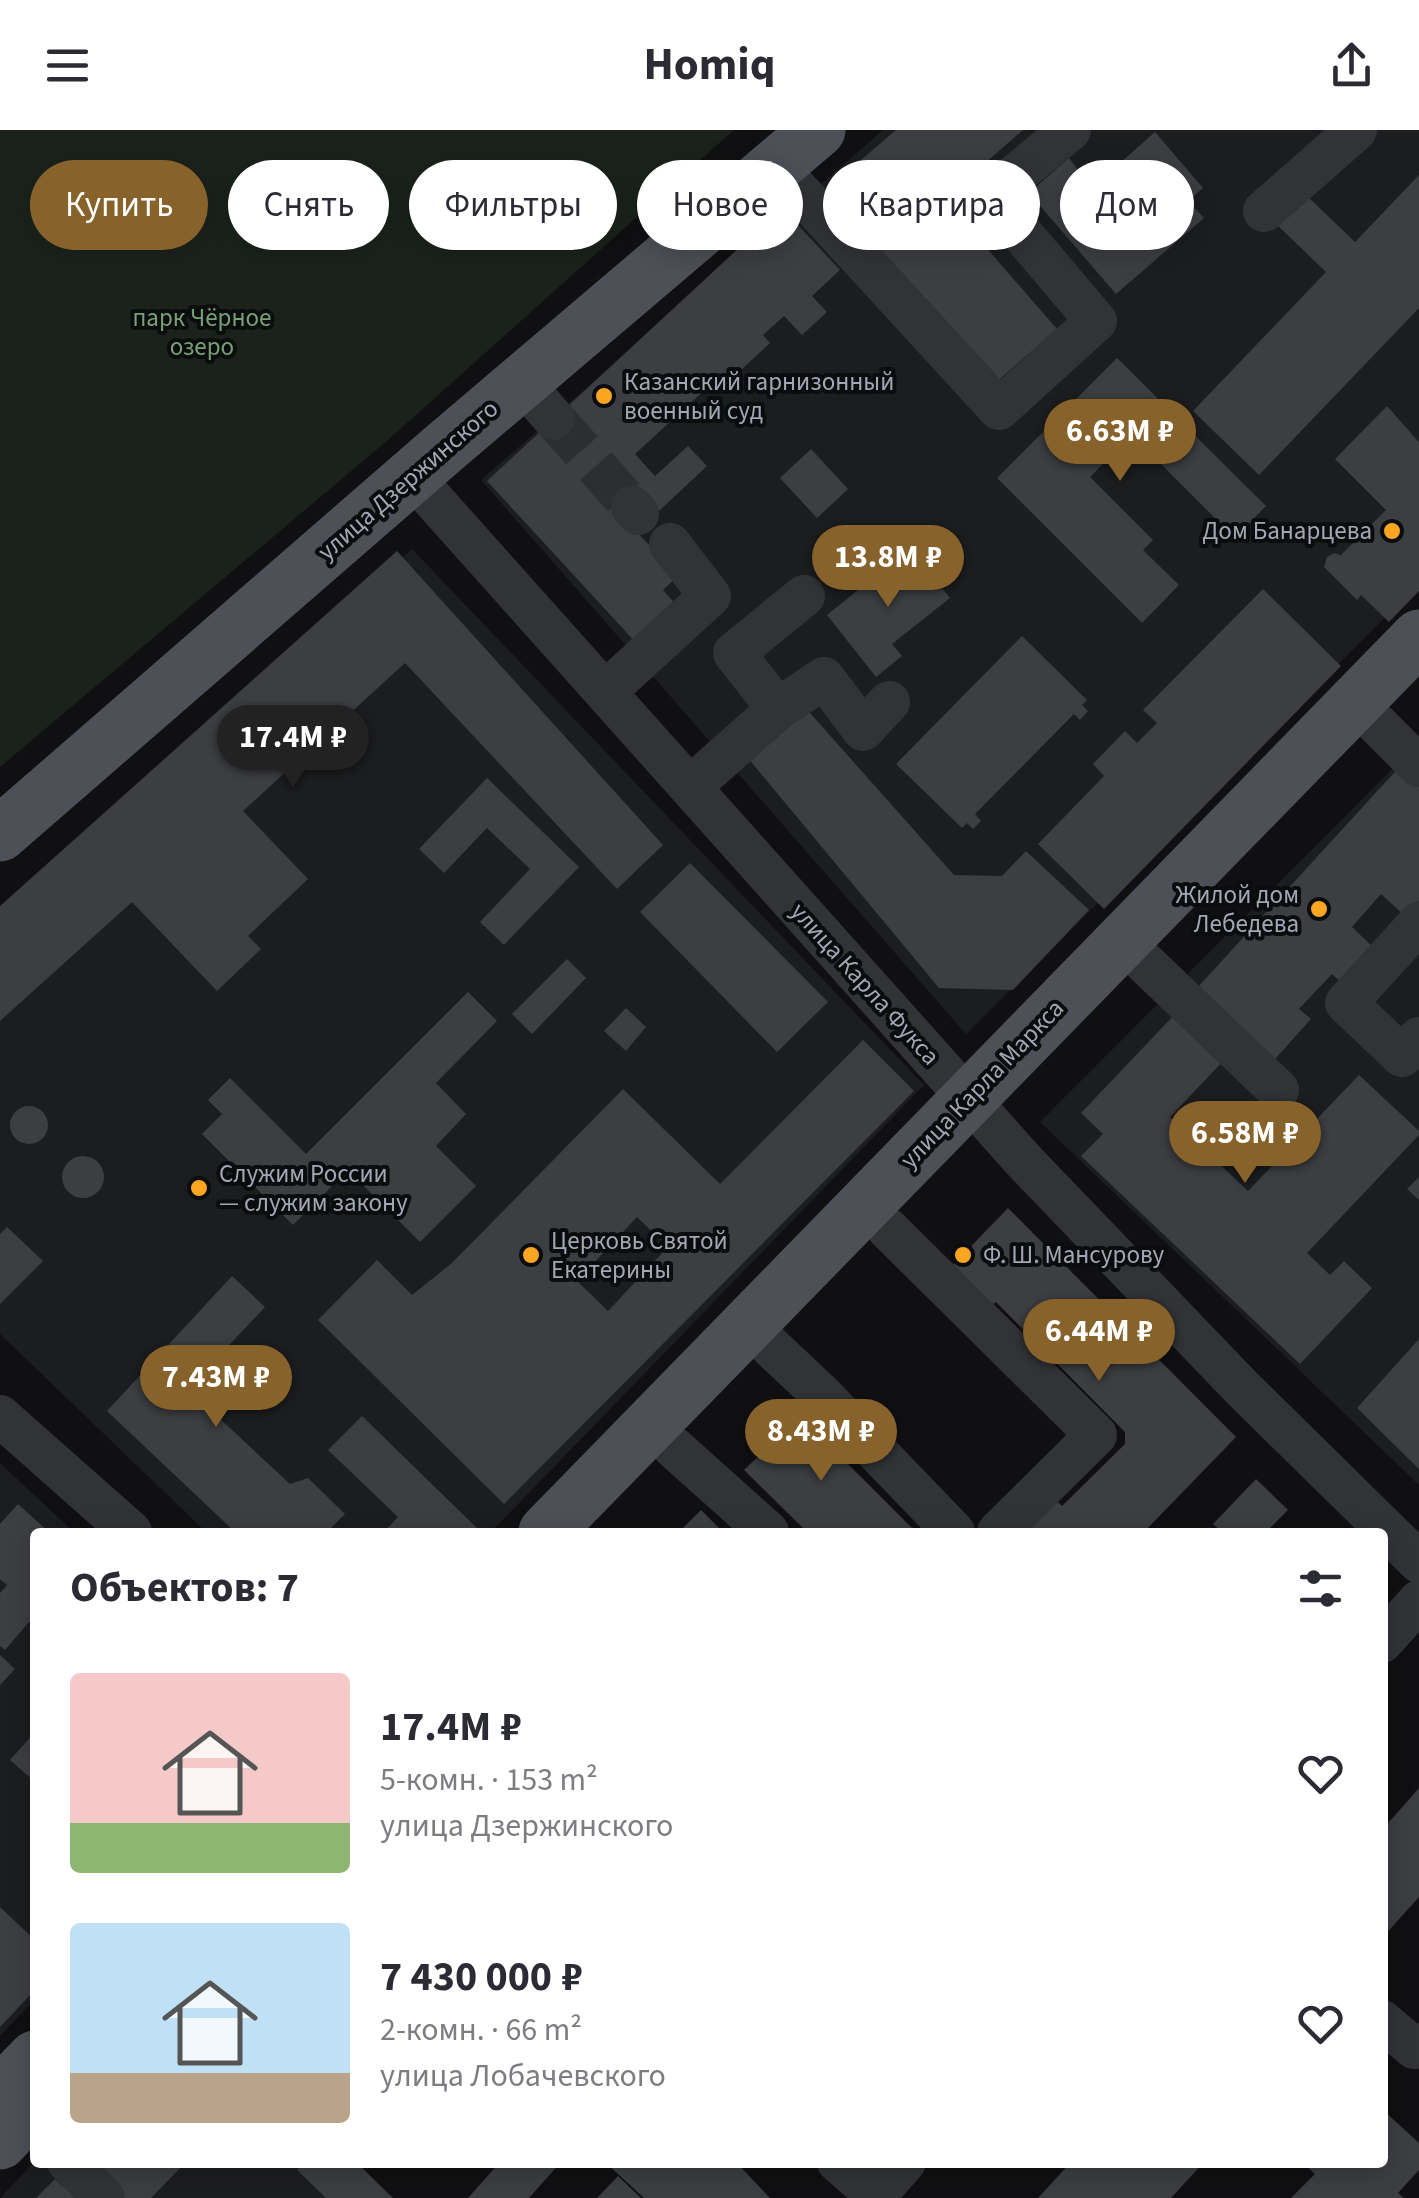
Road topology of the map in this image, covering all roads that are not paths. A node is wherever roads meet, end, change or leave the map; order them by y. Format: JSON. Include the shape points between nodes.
{"nodes":[{"id":1,"x":818,"y":130,"type":"edge"},
{"id":2,"x":1070,"y":130,"type":"edge"},
{"id":3,"x":1356,"y":130,"type":"edge"},
{"id":4,"x":783,"y":160,"type":"edge"},
{"id":5,"x":803,"y":195,"type":"edge"},
{"id":6,"x":1264,"y":211,"type":"dead end"},
{"id":7,"x":691,"y":250,"type":"edge"},
{"id":8,"x":412,"y":476,"type":"junction"},
{"id":9,"x":670,"y":544,"type":"dead end"},
{"id":10,"x":804,"y":596,"type":"dead end"},
{"id":11,"x":1419,"y":637,"type":"edge"},
{"id":12,"x":605,"y":692,"type":"junction"},
{"id":13,"x":889,"y":702,"type":"dead end"},
{"id":14,"x":1402,"y":708,"type":"edge"},
{"id":15,"x":778,"y":709,"type":"junction"},
{"id":16,"x":1419,"y":766,"type":"edge"},
{"id":17,"x":690,"y":787,"type":"junction"},
{"id":18,"x":0,"y":834,"type":"edge"},
{"id":19,"x":1419,"y":923,"type":"edge"},
{"id":20,"x":1144,"y":963,"type":"junction"},
{"id":21,"x":1419,"y":1038,"type":"edge"},
{"id":22,"x":1278,"y":1090,"type":"dead end"},
{"id":23,"x":978,"y":1111,"type":"junction"},
{"id":24,"x":888,"y":1229,"type":"junction"},
{"id":25,"x":770,"y":1346,"type":"junction"},
{"id":26,"x":0,"y":1416,"type":"edge"},
{"id":27,"x":673,"y":1447,"type":"junction"},
{"id":28,"x":126,"y":1528,"type":"edge"},
{"id":29,"x":550,"y":1528,"type":"edge"},
{"id":30,"x":593,"y":1528,"type":"edge"},
{"id":31,"x":764,"y":1528,"type":"edge"},
{"id":32,"x":950,"y":1528,"type":"edge"},
{"id":33,"x":1002,"y":1528,"type":"edge"},
{"id":34,"x":1384,"y":1528,"type":"edge"},
{"id":35,"x":1388,"y":1532,"type":"edge"},
{"id":36,"x":1419,"y":1562,"type":"edge"},
{"id":37,"x":1419,"y":1601,"type":"edge"},
{"id":38,"x":1388,"y":1635,"type":"edge"},
{"id":39,"x":1388,"y":2026,"type":"edge"},
{"id":40,"x":1419,"y":2044,"type":"edge"},
{"id":41,"x":30,"y":2076,"type":"edge"},
{"id":42,"x":18,"y":2118,"type":"edge"},
{"id":43,"x":74,"y":2168,"type":"edge"},
{"id":44,"x":844,"y":2168,"type":"edge"},
{"id":45,"x":899,"y":2168,"type":"edge"},
{"id":46,"x":874,"y":2197,"type":"edge"},
{"id":47,"x":104,"y":2198,"type":"edge"}],
"edges":[{"from":1,"to":4,"type":"main road","name":"улица Дзержинского"},
{"from":2,"to":5,"type":"street","via":[[990,196],[1096,322],[999,409]]},
{"from":3,"to":6,"type":"street"},
{"from":7,"to":8,"type":"main road","name":"улица Дзержинского","via":[[538,400]]},
{"from":8,"to":12,"type":"street","name":"улица Карла Фукса"},
{"from":8,"to":18,"type":"main road","name":"улица Дзержинского"},
{"from":9,"to":12,"type":"street","via":[[710,596]]},
{"from":10,"to":15,"type":"street","via":[[734,652]]},
{"from":11,"to":23,"type":"main road","name":"улица Карла Маркса"},
{"from":12,"to":17,"type":"street","name":"улица Карла Фукса"},
{"from":13,"to":15,"type":"street","via":[[863,730],[824,678]]},
{"from":14,"to":16,"type":"street"},
{"from":14,"to":20,"type":"main road","name":"улица Карла Маркса"},
{"from":15,"to":17,"type":"street"},
{"from":17,"to":23,"type":"street","name":"улица Карла Фукса"},
{"from":19,"to":21,"type":"street","via":[[1346,1003],[1402,1056]]},
{"from":20,"to":22,"type":"street"},
{"from":20,"to":23,"type":"main road","name":"улица Карла Маркса"},
{"from":23,"to":24,"type":"main road","name":"улица Карла Маркса"},
{"from":23,"to":29,"type":"main road","name":"улица Карла Маркса"},
{"from":23,"to":34,"type":"street","name":"улица Карла Фукса"},
{"from":24,"to":25,"type":"main road","name":"улица Карла Маркса"},
{"from":24,"to":33,"type":"street","via":[[1096,1434]]},
{"from":25,"to":27,"type":"main road","name":"улица Карла Маркса"},
{"from":25,"to":32,"type":"street"},
{"from":26,"to":28,"type":"street"},
{"from":27,"to":30,"type":"main road","name":"улица Карла Маркса"},
{"from":27,"to":31,"type":"street"},
{"from":35,"to":36,"type":"street","name":"улица Карла Фукса"},
{"from":37,"to":38,"type":"street"},
{"from":39,"to":40,"type":"street","via":[[1414,2048]]},
{"from":41,"to":42,"type":"main road"},
{"from":43,"to":47,"type":"street"},
{"from":44,"to":46,"type":"street"},
{"from":45,"to":46,"type":"street"}]}
